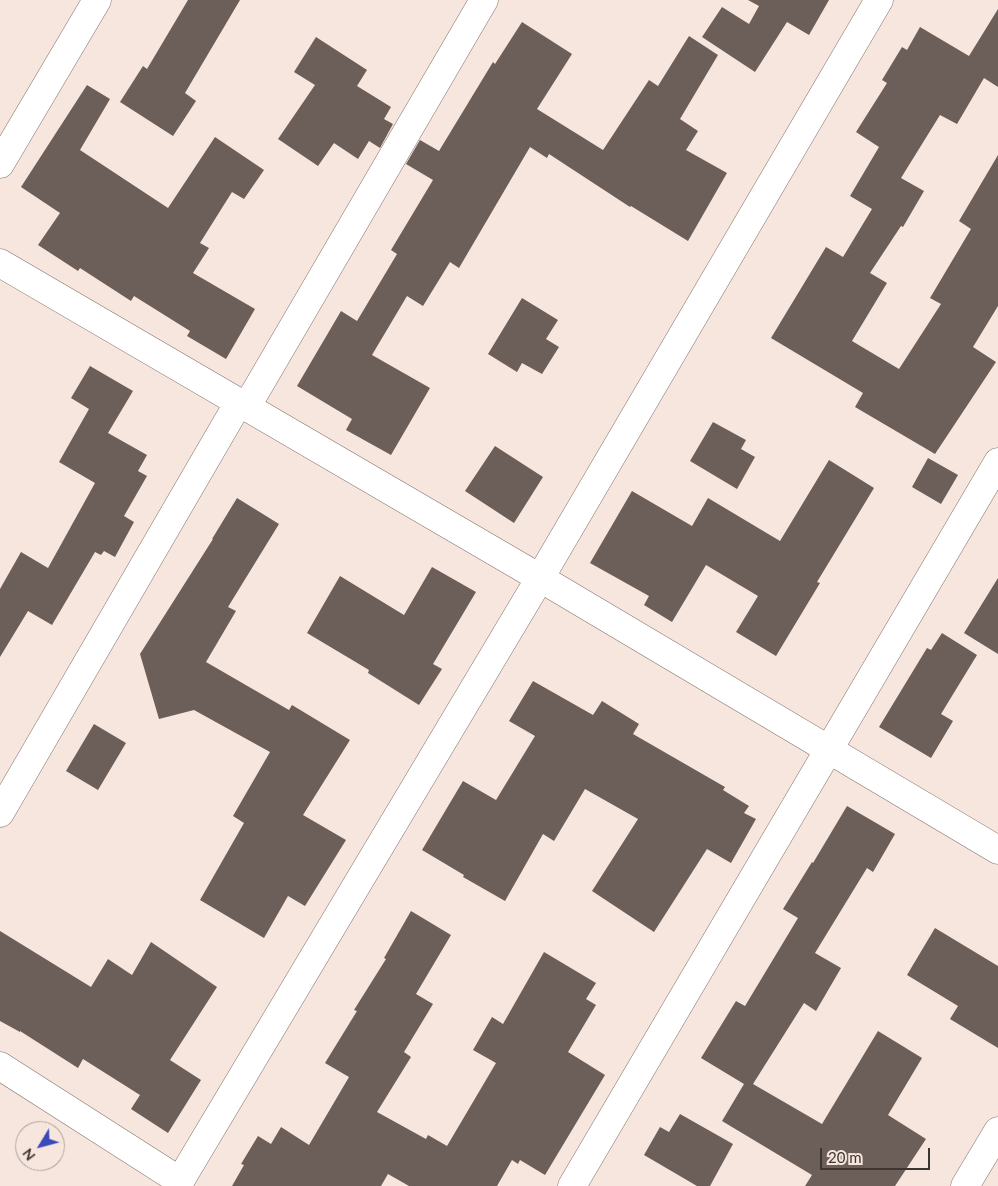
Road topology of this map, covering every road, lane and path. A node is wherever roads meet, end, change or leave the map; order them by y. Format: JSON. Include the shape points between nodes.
{"nodes":[{"id":1,"x":97,"y":0,"type":"edge"},
{"id":2,"x":484,"y":0,"type":"edge"},
{"id":3,"x":879,"y":0,"type":"edge"},
{"id":4,"x":2,"y":154,"type":"edge"},
{"id":5,"x":0,"y":263,"type":"edge"},
{"id":6,"x":243,"y":404,"type":"junction"},
{"id":7,"x":998,"y":462,"type":"edge"},
{"id":8,"x":540,"y":578,"type":"junction"},
{"id":9,"x":830,"y":750,"type":"junction"},
{"id":10,"x":0,"y":813,"type":"edge"},
{"id":11,"x":998,"y":850,"type":"edge"},
{"id":12,"x":0,"y":1066,"type":"edge"},
{"id":13,"x":998,"y":1131,"type":"edge"},
{"id":14,"x":179,"y":1184,"type":"edge"},
{"id":15,"x":572,"y":1186,"type":"edge"},
{"id":16,"x":966,"y":1186,"type":"edge"}],
"edges":[{"from":1,"to":4,"type":"street"},
{"from":2,"to":6,"type":"street"},
{"from":3,"to":8,"type":"street"},
{"from":5,"to":6,"type":"street"},
{"from":6,"to":8,"type":"street"},
{"from":6,"to":10,"type":"street"},
{"from":7,"to":9,"type":"street"},
{"from":8,"to":9,"type":"street"},
{"from":8,"to":14,"type":"street"},
{"from":9,"to":11,"type":"street"},
{"from":9,"to":15,"type":"street"},
{"from":12,"to":14,"type":"street"},
{"from":13,"to":16,"type":"street"}]}
